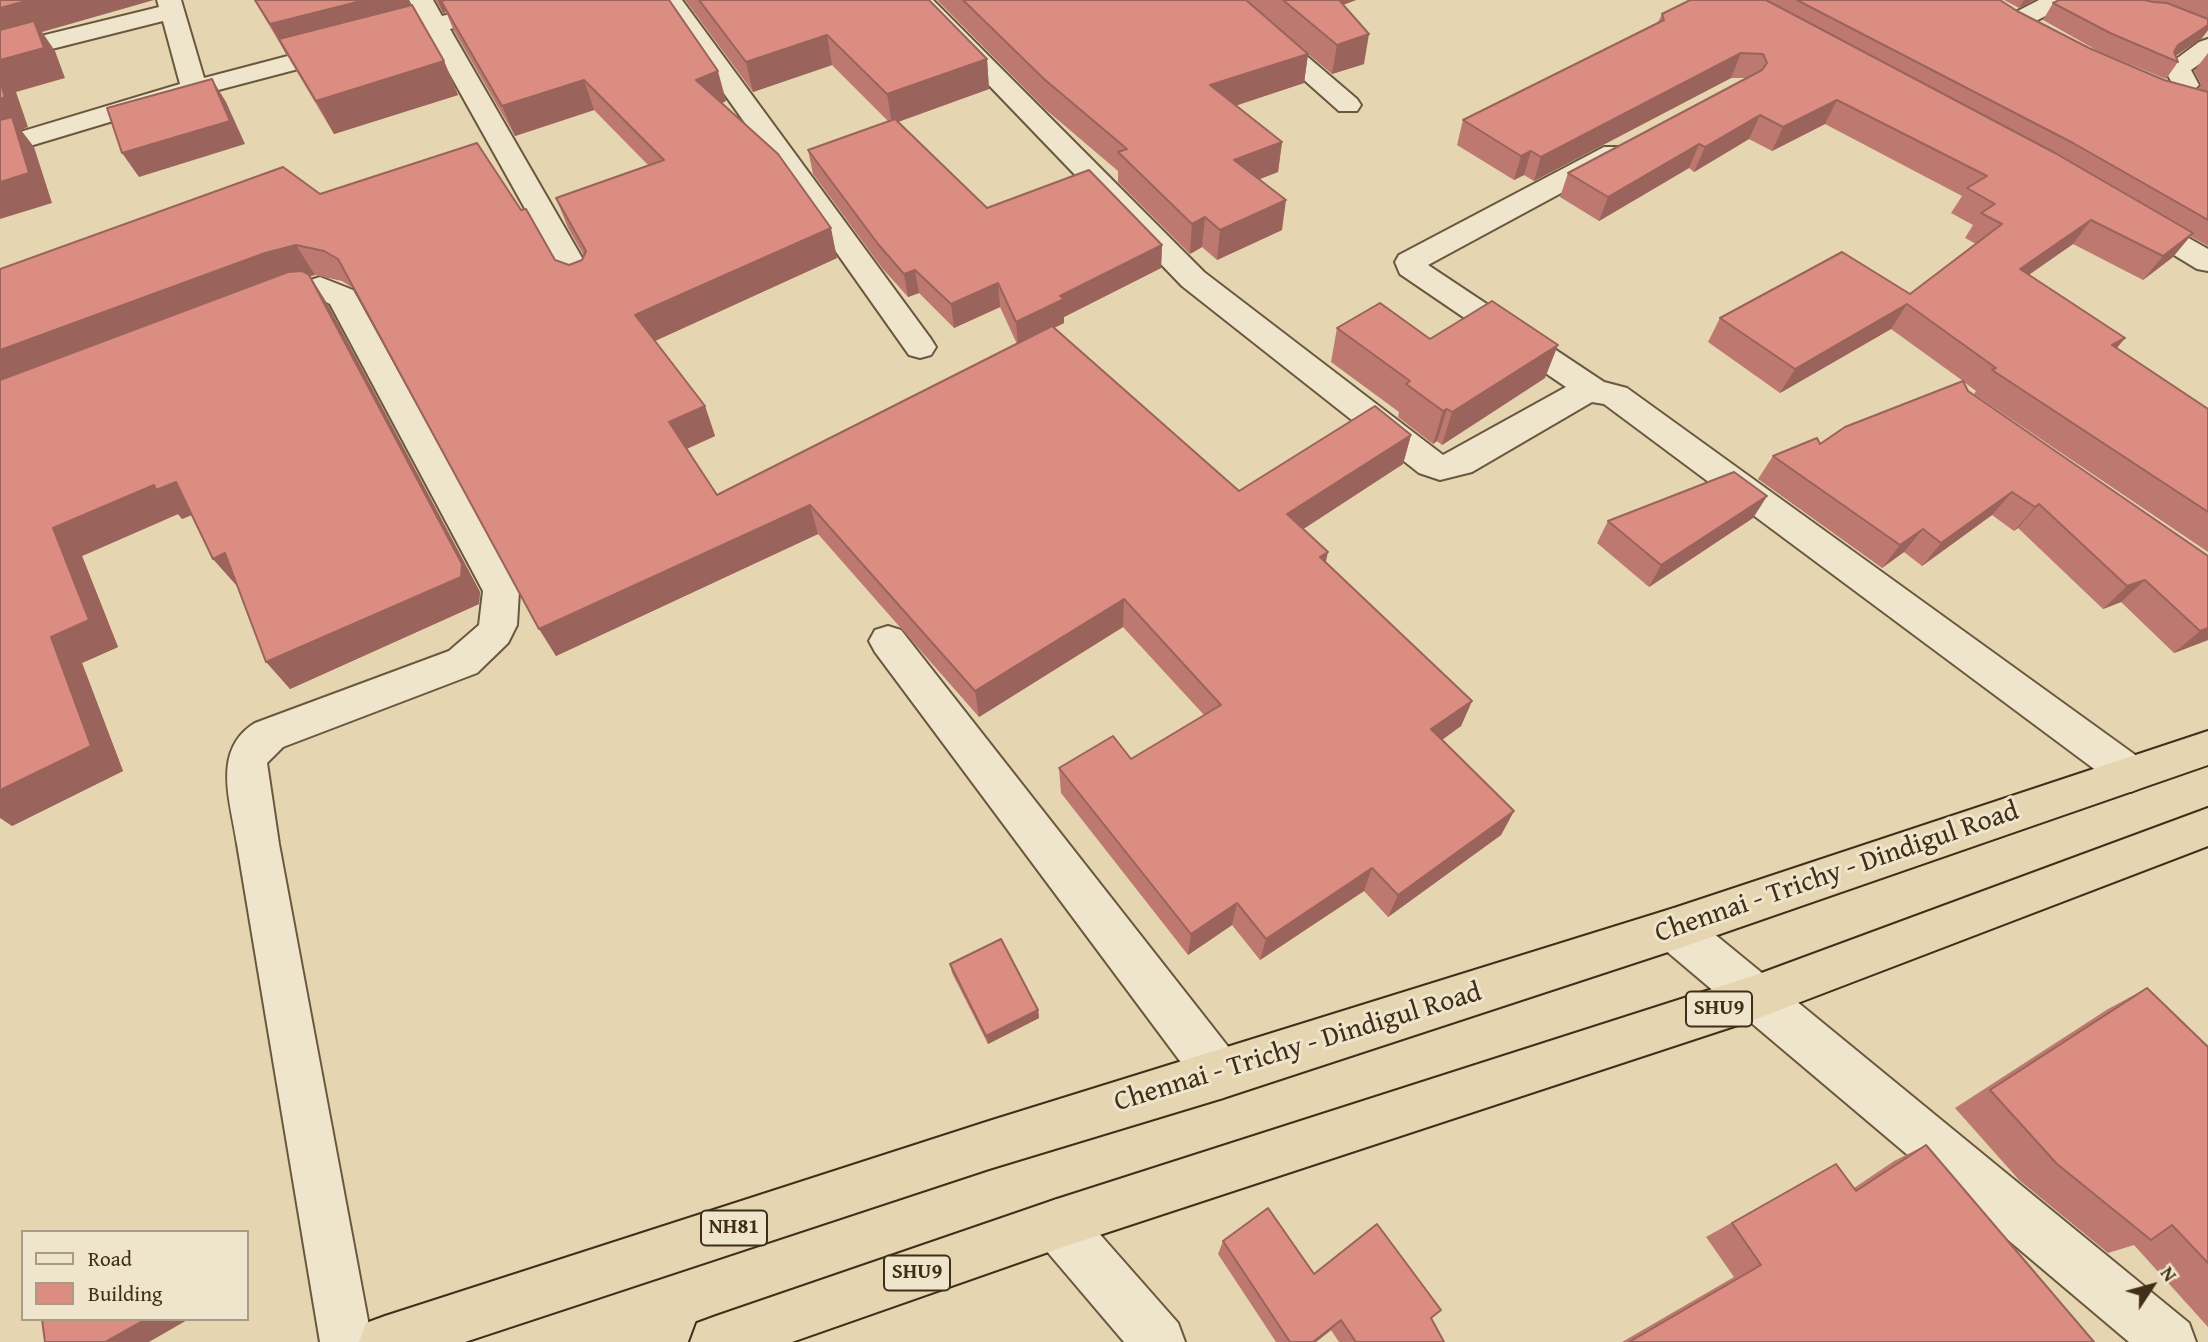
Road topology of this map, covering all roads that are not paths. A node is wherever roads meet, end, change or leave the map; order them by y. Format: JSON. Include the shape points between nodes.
{"nodes":[{"id":1,"x":421,"y":0,"type":"edge"},
{"id":2,"x":532,"y":0,"type":"edge"},
{"id":3,"x":670,"y":0,"type":"edge"},
{"id":4,"x":919,"y":0,"type":"edge"},
{"id":5,"x":1227,"y":0,"type":"edge"},
{"id":6,"x":2058,"y":0,"type":"edge"},
{"id":7,"x":171,"y":5,"type":"edge"},
{"id":8,"x":1993,"y":7,"type":"edge"},
{"id":9,"x":2017,"y":21,"type":"junction"},
{"id":10,"x":437,"y":25,"type":"junction"},
{"id":11,"x":2040,"y":33,"type":"edge"},
{"id":12,"x":2204,"y":35,"type":"edge"},
{"id":13,"x":0,"y":54,"type":"edge"},
{"id":14,"x":2152,"y":85,"type":"edge"},
{"id":15,"x":194,"y":88,"type":"junction"},
{"id":16,"x":2178,"y":91,"type":"junction"},
{"id":17,"x":2208,"y":102,"type":"edge"},
{"id":18,"x":1348,"y":105,"type":"dead end"},
{"id":19,"x":1644,"y":137,"type":"edge"},
{"id":20,"x":0,"y":147,"type":"edge"},
{"id":21,"x":2120,"y":210,"type":"edge"},
{"id":22,"x":2208,"y":262,"type":"edge"},
{"id":23,"x":581,"y":282,"type":"edge"},
{"id":24,"x":236,"y":316,"type":"edge"},
{"id":25,"x":920,"y":348,"type":"dead end"},
{"id":26,"x":1593,"y":390,"type":"junction"},
{"id":27,"x":888,"y":641,"type":"dead end"},
{"id":28,"x":2208,"y":748,"type":"edge"},
{"id":29,"x":2131,"y":774,"type":"junction"},
{"id":30,"x":2208,"y":827,"type":"edge"},
{"id":31,"x":1674,"y":929,"type":"junction"},
{"id":32,"x":1756,"y":997,"type":"junction"},
{"id":33,"x":1220,"y":1075,"type":"junction"},
{"id":34,"x":1057,"y":1224,"type":"junction"},
{"id":35,"x":346,"y":1342,"type":"edge"},
{"id":36,"x":385,"y":1342,"type":"edge"},
{"id":37,"x":716,"y":1342,"type":"edge"},
{"id":38,"x":1158,"y":1342,"type":"edge"},
{"id":39,"x":2170,"y":1342,"type":"edge"}],
"edges":[{"from":1,"to":10,"type":"street"},
{"from":2,"to":10,"type":"street"},
{"from":3,"to":25,"type":"street"},
{"from":4,"to":26,"type":"street","via":[[1193,279],[1430,464],[1440,468],[1460,463]]},
{"from":5,"to":18,"type":"street"},
{"from":6,"to":9,"type":"street"},
{"from":7,"to":13,"type":"street"},
{"from":7,"to":15,"type":"street"},
{"from":8,"to":9,"type":"street"},
{"from":9,"to":11,"type":"street"},
{"from":10,"to":15,"type":"street"},
{"from":10,"to":23,"type":"street"},
{"from":12,"to":16,"type":"street","via":[[2177,68],[2186,85]]},
{"from":14,"to":16,"type":"street"},
{"from":15,"to":20,"type":"street"},
{"from":16,"to":17,"type":"street"},
{"from":19,"to":26,"type":"street","via":[[1410,262],[1411,267]]},
{"from":21,"to":22,"type":"street"},
{"from":24,"to":35,"type":"street","via":[[308,289],[320,287],[342,297],[501,590],[501,623],[486,644],[463,662],[269,735],[247,756],[258,844]]},
{"from":26,"to":29,"type":"street","via":[[1627,402]]},
{"from":27,"to":33,"type":"street"},
{"from":28,"to":29,"type":"highway","name":"Chennai - Trichy - Dindigul Road"},
{"from":29,"to":31,"type":"highway","name":"Chennai - Trichy - Dindigul Road"},
{"from":30,"to":32,"type":"highway","number":"SHU9"},
{"from":31,"to":32,"type":"street"},
{"from":31,"to":33,"type":"highway","name":"Chennai - Trichy - Dindigul Road"},
{"from":32,"to":34,"type":"highway","number":"SHU9"},
{"from":32,"to":39,"type":"street"},
{"from":33,"to":36,"type":"highway","name":"Chennai - Trichy - Dindigul Road","number":"NH81"},
{"from":34,"to":37,"type":"highway","number":"SHU9"},
{"from":34,"to":38,"type":"street"}]}
